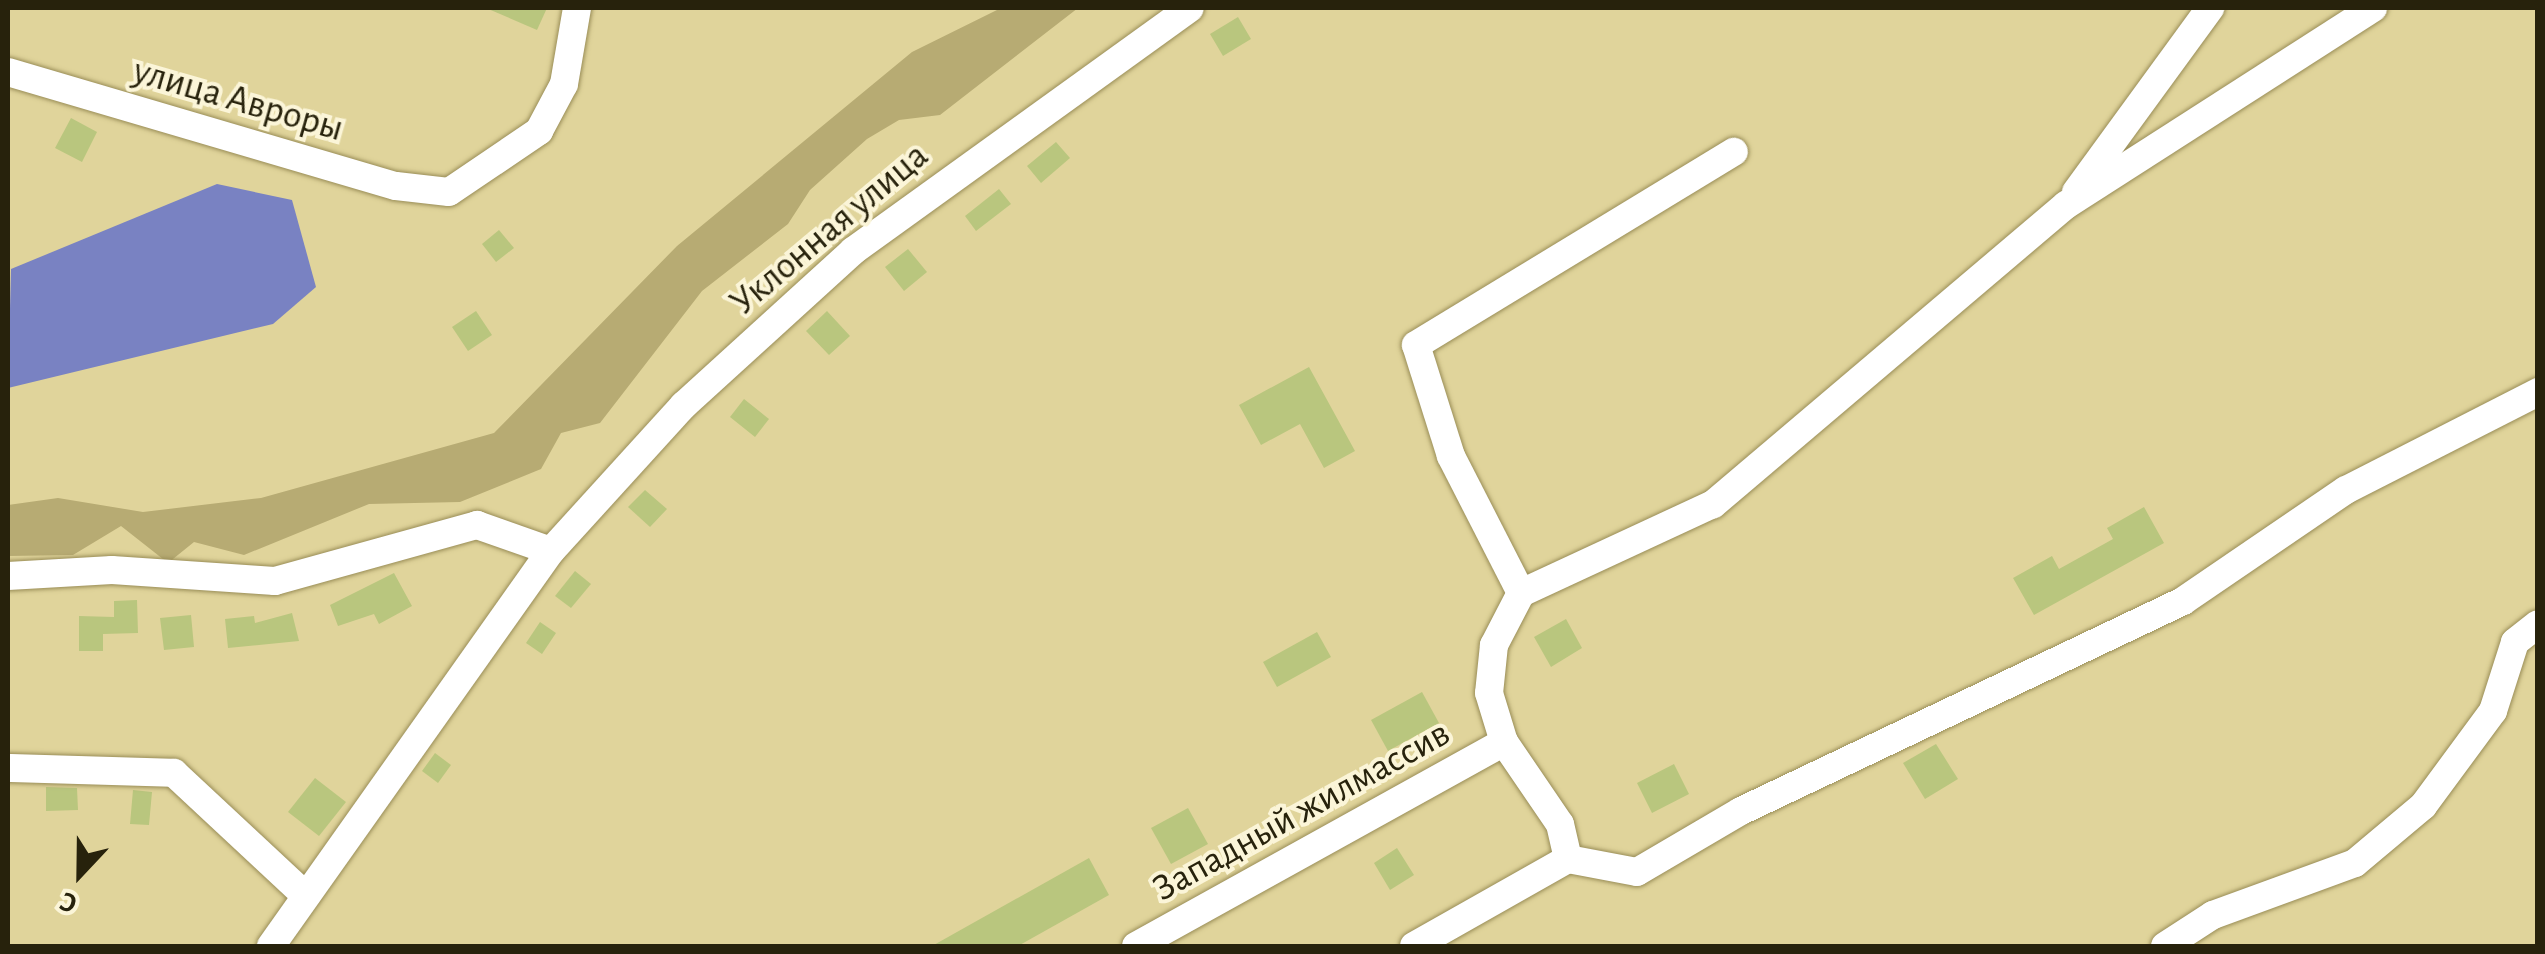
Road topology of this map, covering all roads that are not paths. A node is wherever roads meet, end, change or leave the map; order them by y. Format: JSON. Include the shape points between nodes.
{"nodes":[{"id":1,"x":577,"y":8,"type":"edge"},
{"id":2,"x":1190,"y":8,"type":"edge"},
{"id":3,"x":2210,"y":8,"type":"edge"},
{"id":4,"x":2373,"y":8,"type":"edge"},
{"id":5,"x":8,"y":72,"type":"edge"},
{"id":6,"x":1734,"y":152,"type":"dead end"},
{"id":7,"x":2066,"y":206,"type":"junction"},
{"id":8,"x":2538,"y":392,"type":"edge"},
{"id":9,"x":551,"y":551,"type":"junction"},
{"id":10,"x":8,"y":576,"type":"edge"},
{"id":11,"x":1521,"y":593,"type":"junction"},
{"id":12,"x":2538,"y":624,"type":"edge"},
{"id":13,"x":1504,"y":742,"type":"junction"},
{"id":14,"x":8,"y":768,"type":"edge"},
{"id":15,"x":1568,"y":859,"type":"junction"},
{"id":16,"x":306,"y":896,"type":"junction"},
{"id":17,"x":271,"y":946,"type":"edge"},
{"id":18,"x":1136,"y":946,"type":"edge"},
{"id":19,"x":1414,"y":946,"type":"edge"},
{"id":20,"x":2165,"y":946,"type":"edge"}],
"edges":[{"from":1,"to":5,"type":"street","name":"улица Авроры","via":[[564,84],[539,131],[449,192],[396,186]]},
{"from":2,"to":9,"type":"street","name":"Уклонная улица","via":[[853,251],[684,405]]},
{"from":3,"to":7,"type":"street"},
{"from":4,"to":7,"type":"street"},
{"from":6,"to":11,"type":"street","via":[[1416,345],[1450,456]]},
{"from":7,"to":11,"type":"street","via":[[1712,504]]},
{"from":8,"to":15,"type":"street","via":[[2346,490],[2183,601],[1741,810],[1637,872]]},
{"from":9,"to":10,"type":"street","via":[[477,525],[274,580],[112,570]]},
{"from":9,"to":16,"type":"street","name":"Уклонная улица"},
{"from":11,"to":13,"type":"street","via":[[1494,645],[1488,693]]},
{"from":12,"to":20,"type":"street","via":[[2516,642],[2492,711],[2423,806],[2355,862],[2213,915]]},
{"from":13,"to":15,"type":"street","via":[[1560,824]]},
{"from":13,"to":18,"type":"street","name":"Западный жилмассив"},
{"from":14,"to":16,"type":"street","via":[[174,774]]},
{"from":15,"to":19,"type":"street"},
{"from":16,"to":17,"type":"street","name":"Уклонная улица"}]}
